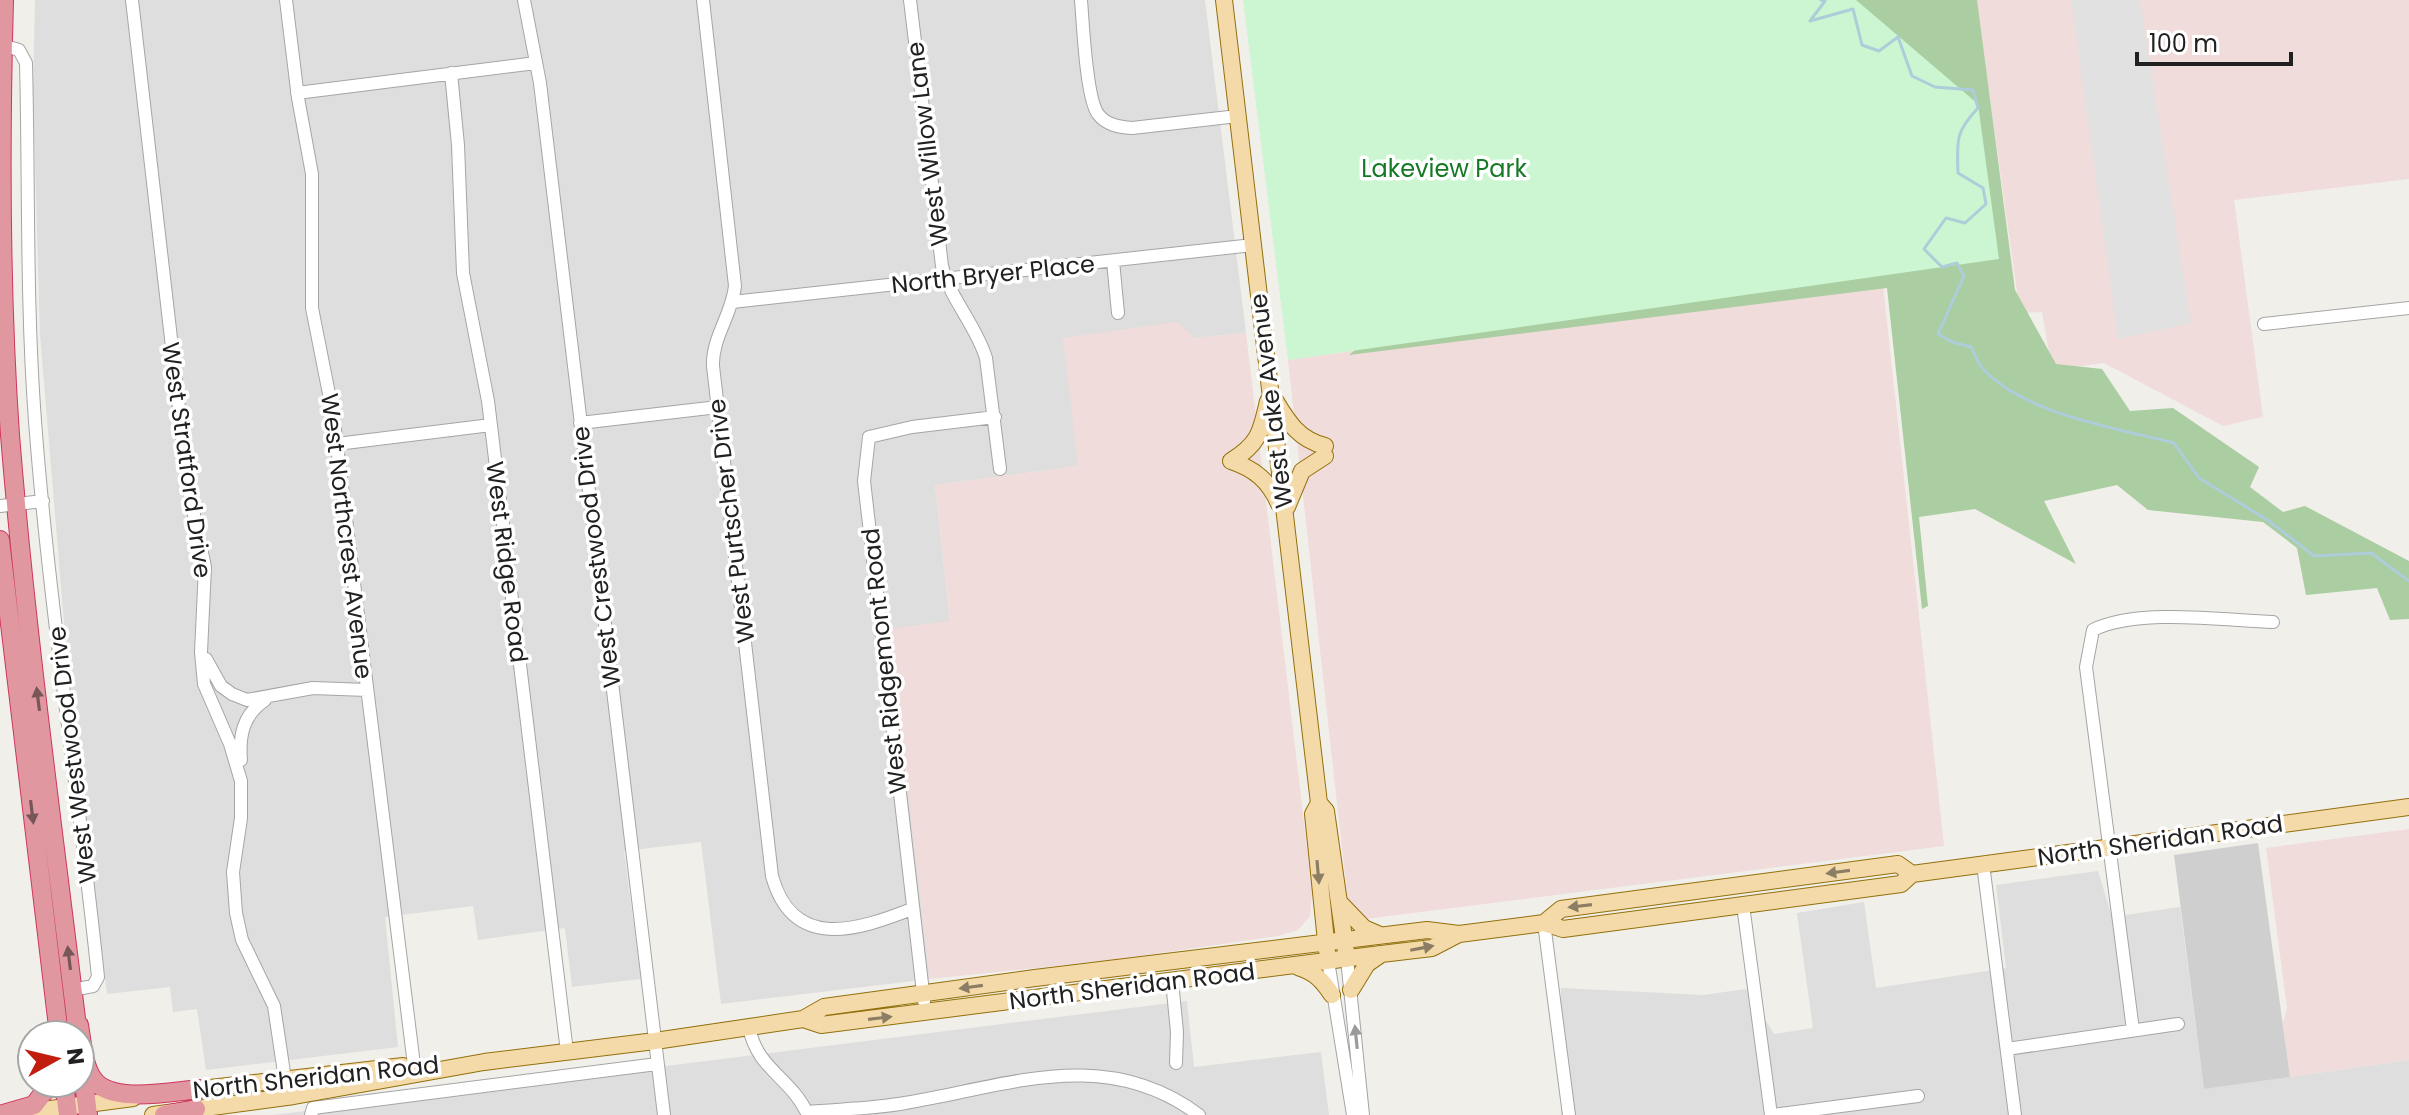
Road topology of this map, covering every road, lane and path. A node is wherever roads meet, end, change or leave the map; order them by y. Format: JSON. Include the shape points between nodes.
{"nodes":[{"id":1,"x":6,"y":0,"type":"edge"},
{"id":2,"x":132,"y":0,"type":"edge"},
{"id":3,"x":286,"y":0,"type":"edge"},
{"id":4,"x":524,"y":0,"type":"edge"},
{"id":5,"x":703,"y":0,"type":"edge"},
{"id":6,"x":910,"y":0,"type":"edge"},
{"id":7,"x":1081,"y":0,"type":"edge"},
{"id":8,"x":1224,"y":0,"type":"edge"},
{"id":9,"x":4,"y":45,"type":"junction"},
{"id":10,"x":536,"y":63,"type":"junction"},
{"id":11,"x":451,"y":73,"type":"junction"},
{"id":12,"x":297,"y":93,"type":"junction"},
{"id":13,"x":1238,"y":116,"type":"junction"},
{"id":14,"x":1,"y":122,"type":"edge"},
{"id":15,"x":1253,"y":245,"type":"junction"},
{"id":16,"x":1113,"y":261,"type":"junction"},
{"id":17,"x":946,"y":280,"type":"junction"},
{"id":18,"x":732,"y":302,"type":"junction"},
{"id":19,"x":2409,"y":308,"type":"edge"},
{"id":20,"x":1118,"y":313,"type":"dead end"},
{"id":21,"x":2264,"y":324,"type":"dead end"},
{"id":22,"x":1270,"y":392,"type":"junction"},
{"id":23,"x":718,"y":407,"type":"junction"},
{"id":24,"x":995,"y":417,"type":"junction"},
{"id":25,"x":580,"y":423,"type":"junction"},
{"id":26,"x":491,"y":425,"type":"junction"},
{"id":27,"x":337,"y":444,"type":"junction"},
{"id":28,"x":1000,"y":469,"type":"dead end"},
{"id":29,"x":43,"y":501,"type":"junction"},
{"id":30,"x":8,"y":506,"type":"edge"},
{"id":31,"x":1285,"y":517,"type":"junction"},
{"id":32,"x":0,"y":540,"type":"edge"},
{"id":33,"x":2273,"y":622,"type":"dead end"},
{"id":34,"x":202,"y":632,"type":"junction"},
{"id":35,"x":367,"y":690,"type":"junction"},
{"id":36,"x":275,"y":696,"type":"junction"},
{"id":37,"x":241,"y":787,"type":"junction"},
{"id":38,"x":1319,"y":803,"type":"junction"},
{"id":39,"x":2409,"y":807,"type":"edge"},
{"id":40,"x":2107,"y":847,"type":"junction"},
{"id":41,"x":1983,"y":864,"type":"junction"},
{"id":42,"x":1912,"y":874,"type":"junction"},
{"id":43,"x":1744,"y":885,"type":"junction"},
{"id":44,"x":1787,"y":899,"type":"junction"},
{"id":45,"x":1340,"y":903,"type":"junction"},
{"id":46,"x":1743,"y":905,"type":"junction"},
{"id":47,"x":912,"y":909,"type":"junction"},
{"id":48,"x":1698,"y":911,"type":"junction"},
{"id":49,"x":1322,"y":912,"type":"junction"},
{"id":50,"x":1544,"y":923,"type":"junction"},
{"id":51,"x":1459,"y":934,"type":"junction"},
{"id":52,"x":1381,"y":936,"type":"junction"},
{"id":53,"x":1345,"y":941,"type":"junction"},
{"id":54,"x":1326,"y":943,"type":"junction"},
{"id":55,"x":1290,"y":947,"type":"junction"},
{"id":56,"x":1381,"y":954,"type":"junction"},
{"id":57,"x":1215,"y":956,"type":"junction"},
{"id":58,"x":1347,"y":959,"type":"junction"},
{"id":59,"x":1328,"y":961,"type":"junction"},
{"id":60,"x":1292,"y":966,"type":"junction"},
{"id":61,"x":1035,"y":978,"type":"junction"},
{"id":62,"x":1172,"y":981,"type":"junction"},
{"id":63,"x":1109,"y":989,"type":"junction"},
{"id":64,"x":72,"y":990,"type":"junction"},
{"id":65,"x":1351,"y":990,"type":"junction"},
{"id":66,"x":923,"y":993,"type":"junction"},
{"id":67,"x":1332,"y":995,"type":"junction"},
{"id":68,"x":970,"y":1007,"type":"junction"},
{"id":69,"x":926,"y":1012,"type":"junction"},
{"id":70,"x":56,"y":1019,"type":"edge"},
{"id":71,"x":76,"y":1019,"type":"edge"},
{"id":72,"x":803,"y":1019,"type":"junction"},
{"id":73,"x":2178,"y":1024,"type":"dead end"},
{"id":74,"x":749,"y":1027,"type":"junction"},
{"id":75,"x":2133,"y":1030,"type":"junction"},
{"id":76,"x":655,"y":1041,"type":"junction"},
{"id":77,"x":2007,"y":1049,"type":"junction"},
{"id":78,"x":567,"y":1052,"type":"junction"},
{"id":79,"x":1176,"y":1063,"type":"dead end"},
{"id":80,"x":657,"y":1064,"type":"junction"},
{"id":81,"x":414,"y":1069,"type":"junction"},
{"id":82,"x":309,"y":1075,"type":"junction"},
{"id":83,"x":285,"y":1078,"type":"junction"},
{"id":84,"x":1174,"y":1082,"type":"dead end"},
{"id":85,"x":201,"y":1089,"type":"junction"},
{"id":86,"x":1169,"y":1096,"type":"junction"},
{"id":87,"x":1918,"y":1096,"type":"dead end"},
{"id":88,"x":287,"y":1097,"type":"junction"},
{"id":89,"x":39,"y":1099,"type":"edge"},
{"id":90,"x":312,"y":1108,"type":"edge"},
{"id":91,"x":196,"y":1109,"type":"junction"},
{"id":92,"x":77,"y":1110,"type":"edge"},
{"id":93,"x":903,"y":1110,"type":"edge"},
{"id":94,"x":808,"y":1113,"type":"edge"},
{"id":95,"x":3,"y":1115,"type":"edge"},
{"id":96,"x":153,"y":1115,"type":"edge"},
{"id":97,"x":164,"y":1115,"type":"edge"},
{"id":98,"x":664,"y":1115,"type":"edge"},
{"id":99,"x":1199,"y":1115,"type":"edge"},
{"id":100,"x":1353,"y":1115,"type":"edge"},
{"id":101,"x":1363,"y":1115,"type":"edge"},
{"id":102,"x":1569,"y":1115,"type":"edge"},
{"id":103,"x":1772,"y":1115,"type":"edge"},
{"id":104,"x":2015,"y":1115,"type":"edge"}],
"edges":[{"from":1,"to":9,"type":"highway"},
{"from":2,"to":34,"type":"street","name":"West Stratford Drive","via":[[188,486],[204,560]]},
{"from":3,"to":12,"type":"street","name":"West Northcrest Avenue"},
{"from":4,"to":10,"type":"street","name":"West Crestwood Drive"},
{"from":5,"to":18,"type":"street","name":"West Purtscher Drive","via":[[734,280]]},
{"from":6,"to":17,"type":"street","name":"West Willow Lane"},
{"from":7,"to":13,"type":"street","via":[[1094,106],[1104,120],[1132,128]]},
{"from":8,"to":13,"type":"main road","name":"West Lake Avenue"},
{"from":9,"to":14,"type":"highway"},
{"from":9,"to":29,"type":"street","name":"West Westwood Drive","via":[[19,50],[26,66],[30,327]]},
{"from":10,"to":11,"type":"street"},
{"from":10,"to":25,"type":"street","name":"West Crestwood Drive"},
{"from":11,"to":12,"type":"street"},
{"from":11,"to":26,"type":"street","name":"West Ridge Road","via":[[461,258]]},
{"from":12,"to":27,"type":"street","name":"West Northcrest Avenue","via":[[312,174],[312,308]]},
{"from":13,"to":15,"type":"main road","name":"West Lake Avenue"},
{"from":14,"to":30,"type":"highway"},
{"from":15,"to":16,"type":"street","name":"North Bryer Place"},
{"from":15,"to":22,"type":"main road","name":"West Lake Avenue"},
{"from":16,"to":17,"type":"street","name":"North Bryer Place"},
{"from":16,"to":20,"type":"street"},
{"from":17,"to":18,"type":"street","name":"North Bryer Place"},
{"from":17,"to":24,"type":"street","name":"West Willow Lane","via":[[984,351]]},
{"from":18,"to":23,"type":"street","name":"West Purtscher Drive","via":[[713,352]]},
{"from":19,"to":21,"type":"street"},
{"from":22,"to":31,"type":"main road","name":"West Lake Avenue"},
{"from":22,"to":31,"type":"main road","via":[[1301,437],[1325,451],[1302,471]]},
{"from":22,"to":31,"type":"main road","via":[[1257,439],[1231,461],[1262,477]]},
{"from":23,"to":25,"type":"street"},
{"from":23,"to":47,"type":"street","name":"West Purtscher Drive","via":[[777,890],[800,919],[835,931]]},
{"from":24,"to":28,"type":"street","name":"West Willow Lane"},
{"from":24,"to":47,"type":"street","name":"West Ridgemont Road","via":[[869,437],[864,481]]},
{"from":25,"to":76,"type":"street","name":"West Crestwood Drive"},
{"from":26,"to":27,"type":"street"},
{"from":26,"to":78,"type":"street","name":"West Ridge Road"},
{"from":27,"to":35,"type":"street","name":"West Northcrest Avenue"},
{"from":29,"to":30,"type":"street"},
{"from":29,"to":64,"type":"street","name":"West Westwood Drive","via":[[98,977],[93,986]]},
{"from":64,"to":30,"type":"highway","one_way":true},
{"from":31,"to":38,"type":"main road","name":"West Lake Avenue"},
{"from":32,"to":70,"type":"highway","one_way":true},
{"from":33,"to":40,"type":"street","via":[[2138,617],[2093,630],[2086,667]]},
{"from":34,"to":36,"type":"street","via":[[207,662],[224,689],[247,700]]},
{"from":34,"to":37,"type":"street","name":"West Stratford Drive","via":[[204,684],[234,754]]},
{"from":35,"to":36,"type":"street","via":[[321,687]]},
{"from":35,"to":81,"type":"street","name":"West Northcrest Avenue"},
{"from":36,"to":37,"type":"street","via":[[252,710],[243,726]]},
{"from":37,"to":83,"type":"street","name":"West Stratford Drive","via":[[233,872],[236,913],[242,940],[274,1006]]},
{"from":38,"to":45,"type":"main road","name":"West Lake Avenue","via":[[1326,811]]},
{"from":38,"to":49,"type":"main road","name":"West Lake Avenue","one_way":true,"via":[[1313,814]]},
{"from":39,"to":40,"type":"main road","name":"North Sheridan Road"},
{"from":40,"to":41,"type":"main road","name":"North Sheridan Road"},
{"from":40,"to":75,"type":"street"},
{"from":41,"to":42,"type":"main road","name":"North Sheridan Road"},
{"from":41,"to":77,"type":"street"},
{"from":42,"to":43,"type":"main road","name":"North Sheridan Road","one_way":true,"via":[[1898,864]]},
{"from":42,"to":44,"type":"main road","name":"North Sheridan Road","via":[[1901,884]]},
{"from":43,"to":44,"type":"main road"},
{"from":43,"to":48,"type":"main road"},
{"from":43,"to":50,"type":"main road","name":"North Sheridan Road","one_way":true,"via":[[1561,909]]},
{"from":44,"to":46,"type":"main road","name":"North Sheridan Road"},
{"from":45,"to":52,"type":"main road","via":[[1364,928]]},
{"from":45,"to":53,"type":"main road","name":"West Lake Avenue"},
{"from":46,"to":48,"type":"main road","name":"North Sheridan Road"},
{"from":46,"to":103,"type":"street"},
{"from":47,"to":66,"type":"street","name":"West Ridgemont Road"},
{"from":48,"to":50,"type":"main road","name":"North Sheridan Road","via":[[1563,929]]},
{"from":49,"to":54,"type":"main road","name":"West Lake Avenue"},
{"from":49,"to":55,"type":"main road"},
{"from":50,"to":51,"type":"main road","name":"North Sheridan Road"},
{"from":50,"to":102,"type":"street"},
{"from":51,"to":52,"type":"main road","name":"North Sheridan Road","via":[[1427,930]]},
{"from":56,"to":51,"type":"main road","name":"North Sheridan Road","one_way":true,"via":[[1432,948]]},
{"from":52,"to":53,"type":"main road","name":"North Sheridan Road"},
{"from":53,"to":54,"type":"main road","name":"North Sheridan Road"},
{"from":53,"to":58,"type":"main road","name":"West Lake Avenue"},
{"from":54,"to":55,"type":"main road","name":"North Sheridan Road"},
{"from":54,"to":59,"type":"main road","name":"West Lake Avenue"},
{"from":55,"to":57,"type":"main road","name":"North Sheridan Road"},
{"from":56,"to":58,"type":"main road","name":"North Sheridan Road"},
{"from":56,"to":65,"type":"main road","via":[[1367,964]]},
{"from":57,"to":61,"type":"main road","name":"North Sheridan Road"},
{"from":57,"to":62,"type":"main road","via":[[1201,967],[1176,972]]},
{"from":58,"to":59,"type":"main road","name":"North Sheridan Road"},
{"from":58,"to":65,"type":"street","name":"West Lake Avenue"},
{"from":59,"to":60,"type":"main road","name":"North Sheridan Road"},
{"from":59,"to":67,"type":"street","name":"West Lake Avenue"},
{"from":60,"to":62,"type":"main road","name":"North Sheridan Road"},
{"from":60,"to":67,"type":"main road","via":[[1310,970]]},
{"from":61,"to":63,"type":"main road","via":[[1053,987],[1083,984]]},
{"from":61,"to":66,"type":"main road","name":"North Sheridan Road","one_way":true},
{"from":61,"to":68,"type":"main road","via":[[1026,989]]},
{"from":62,"to":63,"type":"main road","name":"North Sheridan Road"},
{"from":62,"to":79,"type":"street"},
{"from":63,"to":68,"type":"main road","name":"North Sheridan Road"},
{"from":64,"to":71,"type":"highway"},
{"from":64,"to":85,"type":"highway","via":[[88,1069],[102,1088],[120,1094]]},
{"from":101,"to":65,"type":"street","name":"West Lake Avenue","one_way":true},
{"from":66,"to":69,"type":"street","name":"West Ridgemont Road"},
{"from":66,"to":72,"type":"main road","name":"North Sheridan Road","via":[[824,1007]]},
{"from":67,"to":100,"type":"street","name":"West Lake Avenue"},
{"from":68,"to":69,"type":"main road","name":"North Sheridan Road"},
{"from":72,"to":69,"type":"main road","name":"North Sheridan Road","one_way":true,"via":[[821,1025]]},
{"from":72,"to":74,"type":"main road","name":"North Sheridan Road"},
{"from":73,"to":75,"type":"street"},
{"from":74,"to":76,"type":"main road","name":"North Sheridan Road"},
{"from":74,"to":94,"type":"street","via":[[756,1052],[798,1095]]},
{"from":75,"to":77,"type":"street"},
{"from":76,"to":78,"type":"main road","name":"North Sheridan Road"},
{"from":76,"to":80,"type":"street","name":"West Crestwood Drive"},
{"from":77,"to":104,"type":"street"},
{"from":78,"to":81,"type":"main road","name":"North Sheridan Road"},
{"from":80,"to":90,"type":"street"},
{"from":80,"to":98,"type":"street","name":"West Crestwood Drive"},
{"from":81,"to":82,"type":"main road","name":"North Sheridan Road"},
{"from":81,"to":90,"type":"main road","name":"North Sheridan Road"},
{"from":82,"to":83,"type":"main road","name":"North Sheridan Road"},
{"from":82,"to":90,"type":"street"},
{"from":83,"to":85,"type":"main road","name":"North Sheridan Road"},
{"from":83,"to":88,"type":"street","name":"West Stratford Drive"},
{"from":84,"to":86,"type":"street"},
{"from":85,"to":92,"type":"main road","name":"North Sheridan Road"},
{"from":86,"to":93,"type":"street","via":[[1113,1077],[1068,1074]]},
{"from":86,"to":99,"type":"street"},
{"from":87,"to":103,"type":"street"},
{"from":88,"to":90,"type":"main road","name":"North Sheridan Road"},
{"from":88,"to":91,"type":"main road","name":"North Sheridan Road"},
{"from":89,"to":95,"type":"highway"},
{"from":91,"to":96,"type":"main road","name":"North Sheridan Road"},
{"from":91,"to":97,"type":"highway"},
{"from":92,"to":95,"type":"main road","name":"North Sheridan Road"},
{"from":93,"to":94,"type":"street"}]}
